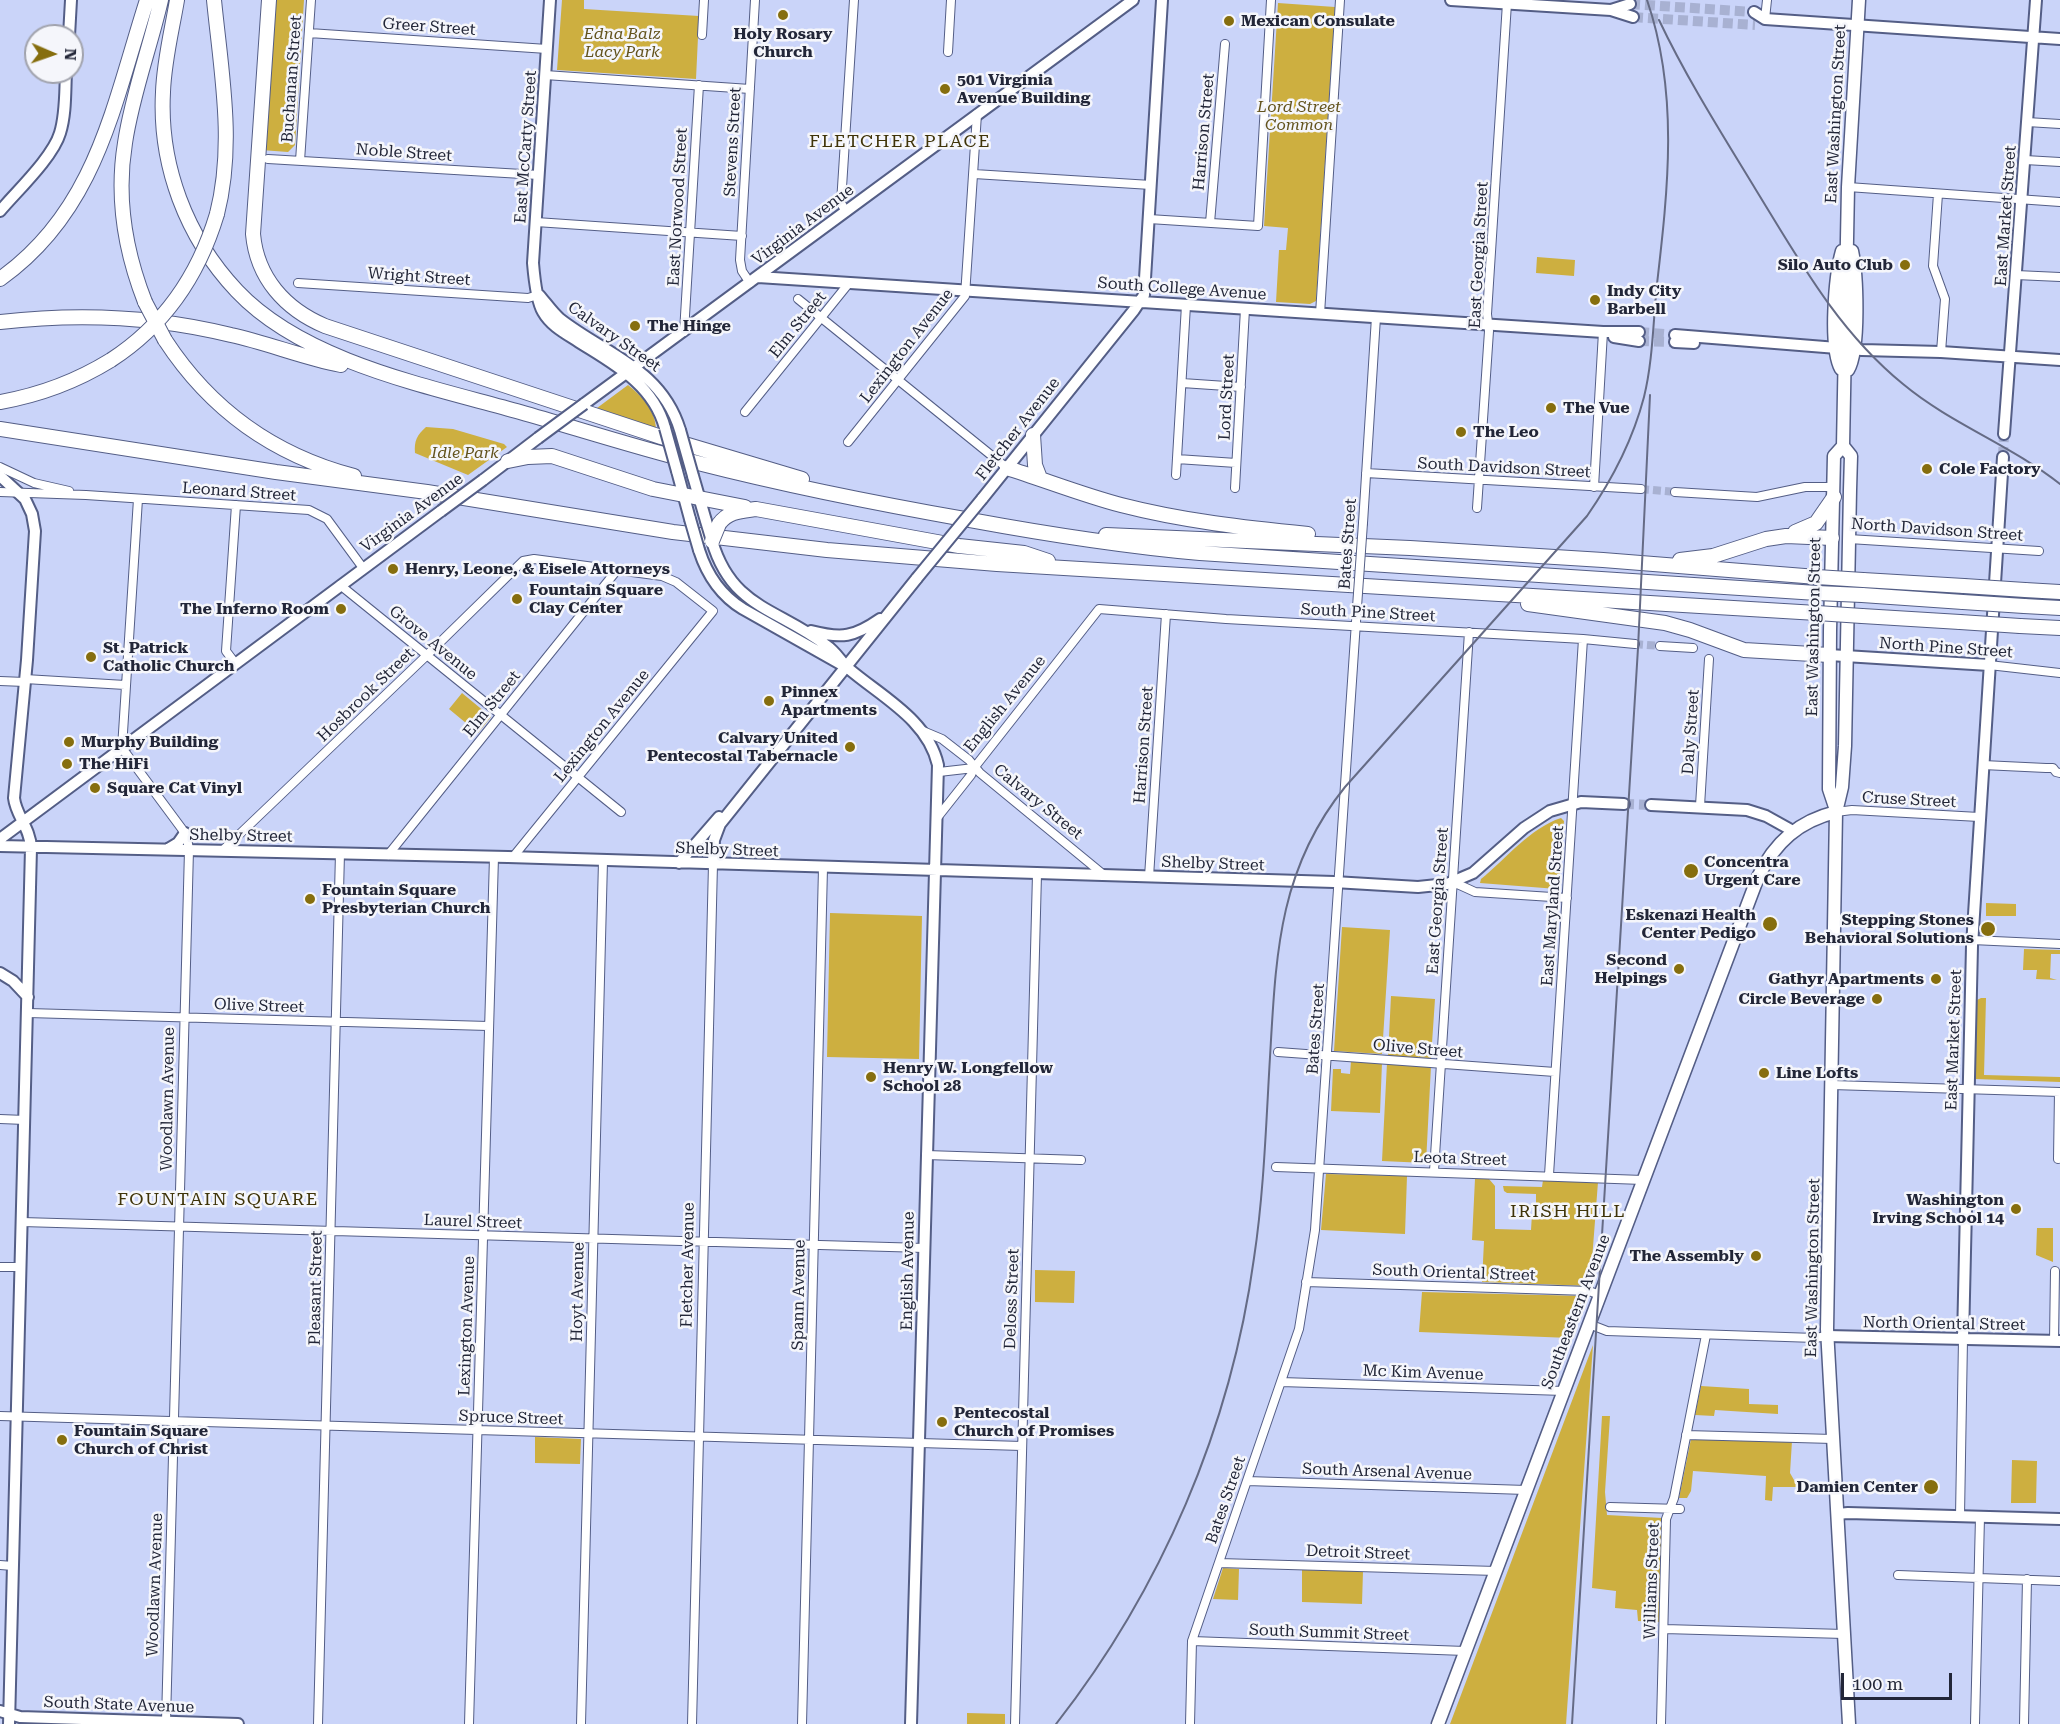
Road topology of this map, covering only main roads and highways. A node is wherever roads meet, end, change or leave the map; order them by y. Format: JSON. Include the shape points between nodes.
{"nodes":[{"id":1,"x":71,"y":0,"type":"edge"},
{"id":2,"x":147,"y":0,"type":"edge"},
{"id":3,"x":161,"y":0,"type":"edge"},
{"id":4,"x":177,"y":0,"type":"edge"},
{"id":5,"x":214,"y":0,"type":"edge"},
{"id":6,"x":269,"y":0,"type":"edge"},
{"id":7,"x":550,"y":0,"type":"edge"},
{"id":8,"x":1133,"y":0,"type":"edge"},
{"id":9,"x":1162,"y":0,"type":"edge"},
{"id":10,"x":1451,"y":0,"type":"edge"},
{"id":11,"x":1859,"y":0,"type":"edge"},
{"id":12,"x":2036,"y":0,"type":"edge"},
{"id":13,"x":1630,"y":4,"type":"tunnel mouth"},
{"id":14,"x":1611,"y":10,"type":"junction"},
{"id":15,"x":1754,"y":12,"type":"tunnel mouth"},
{"id":16,"x":1633,"y":17,"type":"tunnel mouth"},
{"id":17,"x":70,"y":24,"type":"edge"},
{"id":18,"x":1857,"y":27,"type":"junction"},
{"id":19,"x":2034,"y":37,"type":"junction"},
{"id":20,"x":2060,"y":39,"type":"edge"},
{"id":21,"x":65,"y":84,"type":"edge"},
{"id":22,"x":0,"y":211,"type":"edge"},
{"id":23,"x":1847,"y":229,"type":"junction"},
{"id":24,"x":0,"y":279,"type":"edge"},
{"id":25,"x":754,"y":280,"type":"junction"},
{"id":26,"x":538,"y":295,"type":"joint"},
{"id":27,"x":1140,"y":301,"type":"junction"},
{"id":28,"x":0,"y":322,"type":"edge"},
{"id":29,"x":1639,"y":336,"type":"tunnel mouth"},
{"id":30,"x":1675,"y":339,"type":"tunnel mouth"},
{"id":31,"x":1844,"y":348,"type":"junction"},
{"id":32,"x":2011,"y":356,"type":"junction"},
{"id":33,"x":2060,"y":360,"type":"edge"},
{"id":34,"x":631,"y":370,"type":"junction"},
{"id":35,"x":396,"y":376,"type":"junction"},
{"id":36,"x":1844,"y":376,"type":"junction"},
{"id":37,"x":0,"y":402,"type":"edge"},
{"id":38,"x":0,"y":429,"type":"edge"},
{"id":39,"x":2004,"y":434,"type":"tunnel mouth"},
{"id":40,"x":1033,"y":435,"type":"junction"},
{"id":41,"x":1843,"y":446,"type":"junction"},
{"id":42,"x":2003,"y":457,"type":"tunnel mouth"},
{"id":43,"x":508,"y":461,"type":"junction"},
{"id":44,"x":1007,"y":468,"type":"junction"},
{"id":45,"x":0,"y":476,"type":"edge"},
{"id":46,"x":1041,"y":478,"type":"junction"},
{"id":47,"x":427,"y":492,"type":"junction"},
{"id":48,"x":1834,"y":492,"type":"junction"},
{"id":49,"x":683,"y":495,"type":"junction"},
{"id":50,"x":699,"y":498,"type":"junction"},
{"id":51,"x":756,"y":509,"type":"junction"},
{"id":52,"x":938,"y":514,"type":"junction"},
{"id":53,"x":713,"y":522,"type":"junction"},
{"id":54,"x":1034,"y":532,"type":"junction"},
{"id":55,"x":1786,"y":536,"type":"junction"},
{"id":56,"x":1832,"y":538,"type":"junction"},
{"id":57,"x":1849,"y":539,"type":"junction"},
{"id":58,"x":714,"y":546,"type":"joint"},
{"id":59,"x":1410,"y":548,"type":"junction"},
{"id":60,"x":1603,"y":560,"type":"junction"},
{"id":61,"x":1064,"y":567,"type":"junction"},
{"id":62,"x":2060,"y":592,"type":"edge"},
{"id":63,"x":1473,"y":594,"type":"junction"},
{"id":64,"x":2060,"y":608,"type":"edge"},
{"id":65,"x":888,"y":614,"type":"junction"},
{"id":66,"x":2060,"y":628,"type":"edge"},
{"id":67,"x":801,"y":629,"type":"junction"},
{"id":68,"x":1830,"y":655,"type":"junction"},
{"id":69,"x":1847,"y":656,"type":"junction"},
{"id":70,"x":1989,"y":665,"type":"junction"},
{"id":71,"x":847,"y":667,"type":"junction"},
{"id":72,"x":939,"y":772,"type":"joint"},
{"id":73,"x":1624,"y":804,"type":"tunnel mouth"},
{"id":74,"x":1651,"y":805,"type":"tunnel mouth"},
{"id":75,"x":729,"y":811,"type":"junction"},
{"id":76,"x":1836,"y":812,"type":"junction"},
{"id":77,"x":23,"y":821,"type":"junction"},
{"id":78,"x":1793,"y":831,"type":"junction"},
{"id":79,"x":185,"y":833,"type":"road end"},
{"id":80,"x":0,"y":838,"type":"edge"},
{"id":81,"x":0,"y":846,"type":"edge"},
{"id":82,"x":31,"y":848,"type":"junction"},
{"id":83,"x":165,"y":850,"type":"junction"},
{"id":84,"x":679,"y":863,"type":"junction"},
{"id":85,"x":713,"y":864,"type":"junction"},
{"id":86,"x":934,"y":871,"type":"junction"},
{"id":87,"x":0,"y":973,"type":"edge"},
{"id":88,"x":28,"y":997,"type":"junction"},
{"id":89,"x":1827,"y":1336,"type":"junction"},
{"id":90,"x":1963,"y":1339,"type":"junction"},
{"id":91,"x":2057,"y":1341,"type":"edge"},
{"id":92,"x":1837,"y":1514,"type":"junction"},
{"id":93,"x":2060,"y":1520,"type":"edge"},
{"id":94,"x":6,"y":1716,"type":"edge"},
{"id":95,"x":238,"y":1724,"type":"edge"},
{"id":96,"x":911,"y":1724,"type":"edge"},
{"id":97,"x":1438,"y":1724,"type":"edge"},
{"id":98,"x":1849,"y":1724,"type":"edge"}],
"edges":[{"from":1,"to":17,"type":"main road"},
{"from":2,"to":24,"type":"highway","via":[[97,154],[77,197],[42,244]]},
{"from":3,"to":47,"type":"highway","bridge":true,"via":[[128,123],[122,180],[124,230],[130,257],[145,302],[165,340],[206,393],[272,443],[328,468]]},
{"from":4,"to":35,"type":"highway","via":[[163,88],[164,136],[178,196],[197,238],[237,291],[278,325],[321,349]]},
{"from":5,"to":37,"type":"highway","bridge":true,"via":[[226,167],[217,214],[200,259],[176,300],[140,339],[111,360],[64,384]]},
{"from":6,"to":52,"type":"highway","via":[[253,241],[263,274],[277,294],[298,312],[325,326],[661,437],[771,471]]},
{"from":7,"to":26,"type":"main road","name":"East McCarty Street","via":[[536,222],[534,272]]},
{"from":8,"to":25,"type":"main road","name":"Virginia Avenue"},
{"from":9,"to":27,"type":"main road","name":"Fletcher Avenue","via":[[1144,295]]},
{"from":10,"to":14,"type":"main road"},
{"from":11,"to":18,"type":"main road","name":"East Washington Street"},
{"from":12,"to":19,"type":"main road","name":"East Market Street"},
{"from":13,"to":14,"type":"main road"},
{"from":14,"to":16,"type":"main road"},
{"from":15,"to":18,"type":"main road","via":[[1760,22]]},
{"from":18,"to":19,"type":"main road"},
{"from":18,"to":23,"type":"main road","name":"East Washington Street"},
{"from":19,"to":20,"type":"main road"},
{"from":19,"to":32,"type":"main road","name":"East Market Street"},
{"from":21,"to":22,"type":"main road","via":[[57,141]]},
{"from":23,"to":31,"type":"main road","name":"East Washington Street","via":[[1836,272]]},
{"from":23,"to":31,"type":"main road","name":"East Washington Street","via":[[1856,271]]},
{"from":25,"to":27,"type":"main road","name":"South College Avenue"},
{"from":25,"to":34,"type":"main road","name":"Virginia Avenue"},
{"from":26,"to":34,"type":"main road","name":"Calvary Street","via":[[560,318]]},
{"from":27,"to":29,"type":"main road","name":"South College Avenue","via":[[1603,332],[1608,337]]},
{"from":27,"to":40,"type":"main road","name":"Fletcher Avenue"},
{"from":28,"to":35,"type":"highway","via":[[79,317],[163,321]]},
{"from":30,"to":31,"type":"main road"},
{"from":31,"to":32,"type":"main road","via":[[1863,356],[1911,357],[1920,352]]},
{"from":31,"to":36,"type":"main road","name":"East Washington Street","via":[[1837,362]]},
{"from":31,"to":36,"type":"main road","name":"East Washington Street","via":[[1851,364]]},
{"from":32,"to":33,"type":"main road"},
{"from":32,"to":39,"type":"main road","name":"East Market Street"},
{"from":34,"to":43,"type":"main road","name":"Virginia Avenue","bridge":true},
{"from":34,"to":49,"type":"main road","name":"Calvary Street","bridge":true,"via":[[662,418]]},
{"from":34,"to":50,"type":"main road","name":"Calvary Street","bridge":true,"via":[[646,376],[666,397],[680,429]]},
{"from":35,"to":52,"type":"highway","via":[[696,462],[833,495]]},
{"from":36,"to":41,"type":"main road","name":"East Washington Street"},
{"from":38,"to":47,"type":"highway"},
{"from":40,"to":44,"type":"main road","name":"Fletcher Avenue"},
{"from":40,"to":46,"type":"highway","via":[[1034,460]]},
{"from":41,"to":48,"type":"main road","name":"East Washington Street","via":[[1834,456]]},
{"from":41,"to":57,"type":"main road","name":"East Washington Street","via":[[1851,456]]},
{"from":42,"to":70,"type":"main road","name":"East Market Street"},
{"from":43,"to":49,"type":"highway","via":[[552,456]]},
{"from":43,"to":77,"type":"main road","name":"Virginia Avenue","bridge":true},
{"from":44,"to":46,"type":"highway"},
{"from":44,"to":65,"type":"main road","name":"Fletcher Avenue","bridge":true},
{"from":45,"to":77,"type":"main road","via":[[21,494],[30,509],[35,531],[14,798]]},
{"from":46,"to":59,"type":"highway","via":[[1114,503],[1185,519]]},
{"from":47,"to":61,"type":"highway","via":[[753,542]]},
{"from":48,"to":55,"type":"highway","via":[[1816,523]]},
{"from":48,"to":56,"type":"main road","name":"East Washington Street"},
{"from":49,"to":50,"type":"highway"},
{"from":49,"to":71,"type":"main road","name":"Calvary Street","bridge":true,"via":[[711,579],[729,600]]},
{"from":50,"to":51,"type":"highway"},
{"from":50,"to":53,"type":"main road","name":"Calvary Street"},
{"from":51,"to":53,"type":"highway","via":[[732,513]]},
{"from":51,"to":61,"type":"highway","via":[[959,546],[1024,553]]},
{"from":52,"to":54,"type":"highway"},
{"from":53,"to":58,"type":"highway","bridge":true},
{"from":54,"to":59,"type":"highway"},
{"from":54,"to":64,"type":"highway","bridge":true,"via":[[1200,553]]},
{"from":55,"to":56,"type":"highway"},
{"from":55,"to":60,"type":"highway","via":[[1699,558]]},
{"from":56,"to":57,"type":"main road","name":"North Davidson Street"},
{"from":56,"to":68,"type":"main road","name":"East Washington Street"},
{"from":57,"to":69,"type":"main road","name":"East Washington Street"},
{"from":58,"to":67,"type":"main road","name":"Calvary Street","via":[[728,577],[741,592]]},
{"from":59,"to":60,"type":"highway"},
{"from":60,"to":62,"type":"highway","bridge":true},
{"from":61,"to":63,"type":"highway"},
{"from":63,"to":66,"type":"highway","bridge":true},
{"from":63,"to":68,"type":"highway","via":[[1665,623],[1744,650]]},
{"from":65,"to":67,"type":"main road","via":[[844,637]]},
{"from":65,"to":71,"type":"main road","name":"Fletcher Avenue"},
{"from":67,"to":71,"type":"main road","name":"Calvary Street","via":[[827,645]]},
{"from":68,"to":69,"type":"main road","name":"North Pine Street"},
{"from":68,"to":76,"type":"main road","name":"East Washington Street","via":[[1829,789]]},
{"from":69,"to":70,"type":"main road","name":"North Pine Street"},
{"from":69,"to":76,"type":"main road","name":"East Washington Street","via":[[1845,753]]},
{"from":70,"to":90,"type":"main road","name":"East Market Street","via":[[1972,940]]},
{"from":71,"to":72,"type":"main road","name":"Calvary Street","via":[[923,731]]},
{"from":71,"to":75,"type":"main road","name":"Fletcher Avenue"},
{"from":72,"to":86,"type":"main road","name":"English Avenue"},
{"from":73,"to":86,"type":"main road","name":"Shelby Street","via":[[1574,804],[1539,817],[1467,876],[1438,886]]},
{"from":74,"to":78,"type":"main road","via":[[1754,812]]},
{"from":75,"to":84,"type":"main road","name":"Fletcher Avenue","via":[[713,821]]},
{"from":75,"to":85,"type":"main road","name":"Fletcher Avenue","via":[[715,833]]},
{"from":76,"to":78,"type":"main road","name":"Southeastern Avenue","via":[[1818,816]]},
{"from":76,"to":89,"type":"main road","name":"East Washington Street"},
{"from":77,"to":80,"type":"main road","name":"Virginia Avenue"},
{"from":77,"to":82,"type":"main road"},
{"from":78,"to":97,"type":"main road","name":"Southeastern Avenue","via":[[1758,877]]},
{"from":79,"to":83,"type":"main road","via":[[176,845]]},
{"from":81,"to":82,"type":"main road","name":"Shelby Street"},
{"from":82,"to":83,"type":"main road","name":"Shelby Street"},
{"from":82,"to":88,"type":"main road"},
{"from":83,"to":84,"type":"main road","name":"Shelby Street"},
{"from":84,"to":85,"type":"main road","name":"Shelby Street"},
{"from":85,"to":86,"type":"main road","name":"Shelby Street"},
{"from":86,"to":96,"type":"main road","name":"English Avenue"},
{"from":87,"to":88,"type":"main road"},
{"from":88,"to":94,"type":"main road"},
{"from":89,"to":90,"type":"main road","name":"North Oriental Street"},
{"from":89,"to":92,"type":"main road","name":"East Washington Street"},
{"from":90,"to":91,"type":"main road","name":"North Oriental Street"},
{"from":92,"to":93,"type":"main road"},
{"from":92,"to":98,"type":"main road","name":"East Washington Street"},
{"from":94,"to":95,"type":"main road","name":"South State Avenue"}]}
